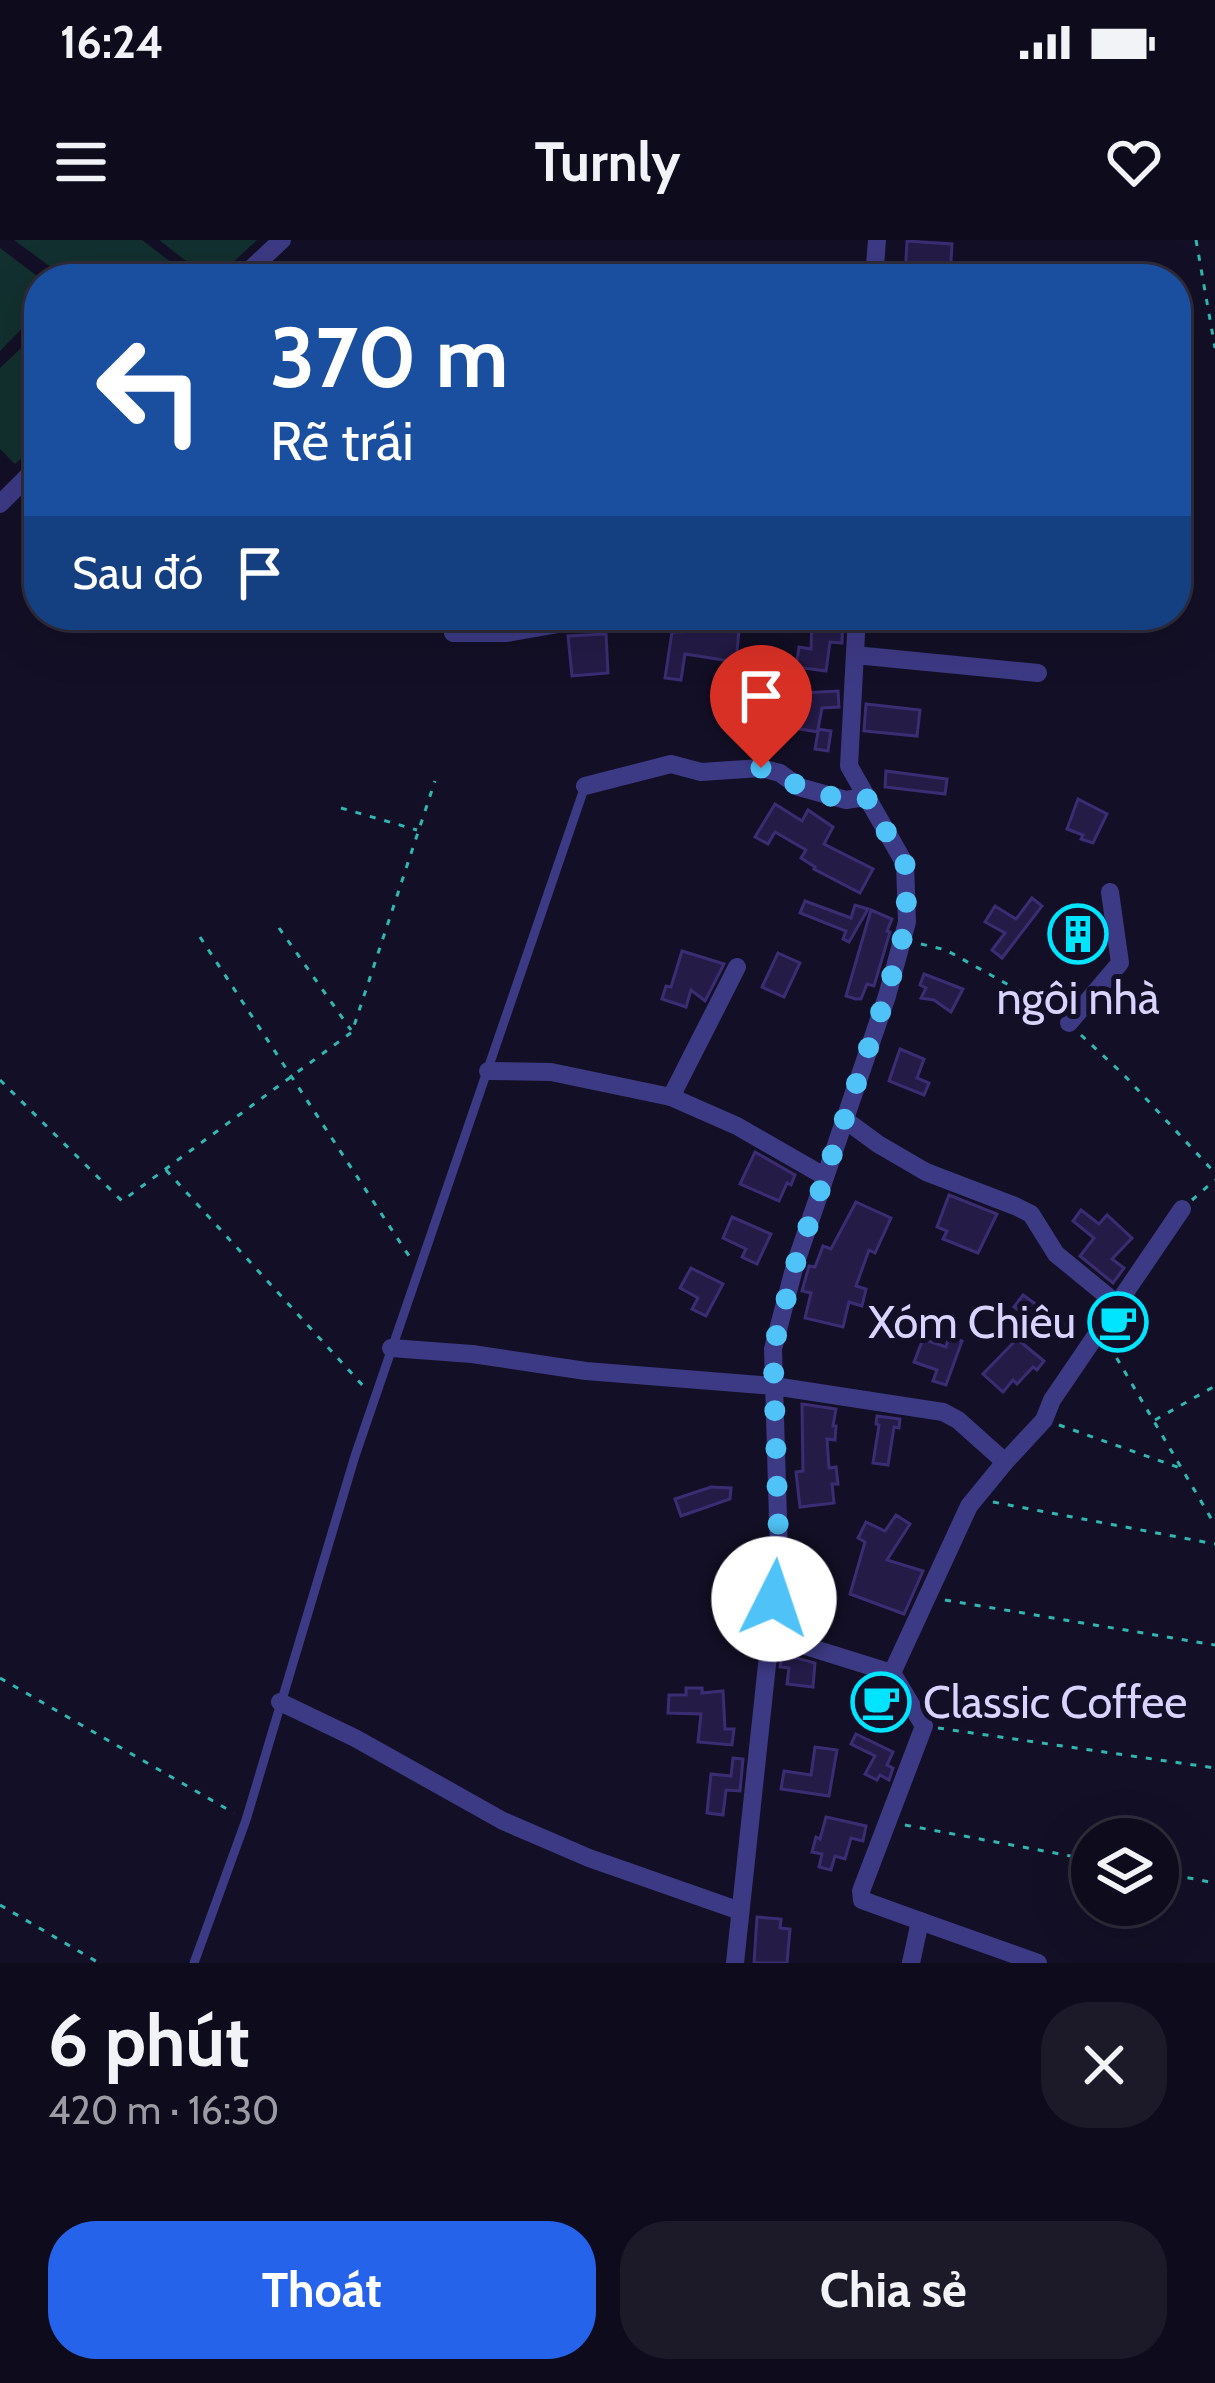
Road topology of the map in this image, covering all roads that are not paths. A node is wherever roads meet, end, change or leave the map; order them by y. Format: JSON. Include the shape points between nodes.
{"nodes":[{"id":1,"x":282,"y":240,"type":"edge"},
{"id":2,"x":256,"y":264,"type":"edge"},
{"id":3,"x":24,"y":480,"type":"edge"},
{"id":4,"x":0,"y":504,"type":"edge"},
{"id":5,"x":489,"y":630,"type":"edge"},
{"id":6,"x":523,"y":630,"type":"edge"},
{"id":7,"x":856,"y":630,"type":"edge"},
{"id":8,"x":854,"y":655,"type":"junction"},
{"id":9,"x":1038,"y":673,"type":"dead end"},
{"id":10,"x":585,"y":786,"type":"joint"},
{"id":11,"x":866,"y":797,"type":"junction"},
{"id":12,"x":1110,"y":892,"type":"dead end"},
{"id":13,"x":737,"y":968,"type":"dead end"},
{"id":14,"x":1069,"y":1023,"type":"dead end"},
{"id":15,"x":488,"y":1071,"type":"junction"},
{"id":16,"x":671,"y":1097,"type":"junction"},
{"id":17,"x":844,"y":1119,"type":"junction"},
{"id":18,"x":824,"y":1176,"type":"junction"},
{"id":19,"x":1182,"y":1209,"type":"road end"},
{"id":20,"x":1118,"y":1304,"type":"junction"},
{"id":21,"x":392,"y":1348,"type":"junction"},
{"id":22,"x":774,"y":1386,"type":"junction"},
{"id":23,"x":1005,"y":1462,"type":"junction"},
{"id":24,"x":770,"y":1635,"type":"junction"},
{"id":25,"x":892,"y":1673,"type":"junction"},
{"id":26,"x":280,"y":1702,"type":"junction"},
{"id":27,"x":740,"y":1911,"type":"junction"},
{"id":28,"x":920,"y":1921,"type":"junction"},
{"id":29,"x":194,"y":1963,"type":"edge"},
{"id":30,"x":735,"y":1963,"type":"edge"},
{"id":31,"x":911,"y":1963,"type":"edge"},
{"id":32,"x":1038,"y":1963,"type":"edge"}],
"edges":[{"from":1,"to":2,"type":"street"},
{"from":3,"to":4,"type":"street"},
{"from":5,"to":6,"type":"street"},
{"from":7,"to":8,"type":"street"},
{"from":8,"to":9,"type":"street"},
{"from":8,"to":11,"type":"street","via":[[849,766]]},
{"from":10,"to":11,"type":"street","via":[[671,764],[701,772],[761,768],[846,800]]},
{"from":10,"to":15,"type":"lane"},
{"from":11,"to":17,"type":"street","via":[[905,864],[907,922]]},
{"from":12,"to":14,"type":"street","via":[[1120,963]]},
{"from":13,"to":16,"type":"street"},
{"from":15,"to":16,"type":"street","via":[[551,1072]]},
{"from":15,"to":21,"type":"lane"},
{"from":16,"to":18,"type":"street"},
{"from":17,"to":18,"type":"street"},
{"from":17,"to":20,"type":"street","via":[[926,1172],[1031,1214],[1056,1254]]},
{"from":18,"to":22,"type":"street","via":[[773,1349]]},
{"from":19,"to":20,"type":"street"},
{"from":20,"to":23,"type":"street","via":[[1044,1420]]},
{"from":21,"to":22,"type":"street"},
{"from":21,"to":26,"type":"lane"},
{"from":22,"to":23,"type":"street","via":[[943,1412]]},
{"from":22,"to":24,"type":"street","via":[[779,1553]]},
{"from":23,"to":25,"type":"street","via":[[975,1498]]},
{"from":24,"to":25,"type":"street"},
{"from":24,"to":27,"type":"street"},
{"from":25,"to":28,"type":"street","via":[[923,1726],[862,1900]]},
{"from":26,"to":27,"type":"street","via":[[503,1821]]},
{"from":26,"to":29,"type":"lane"},
{"from":27,"to":30,"type":"street"},
{"from":28,"to":31,"type":"street"},
{"from":28,"to":32,"type":"street"}]}
